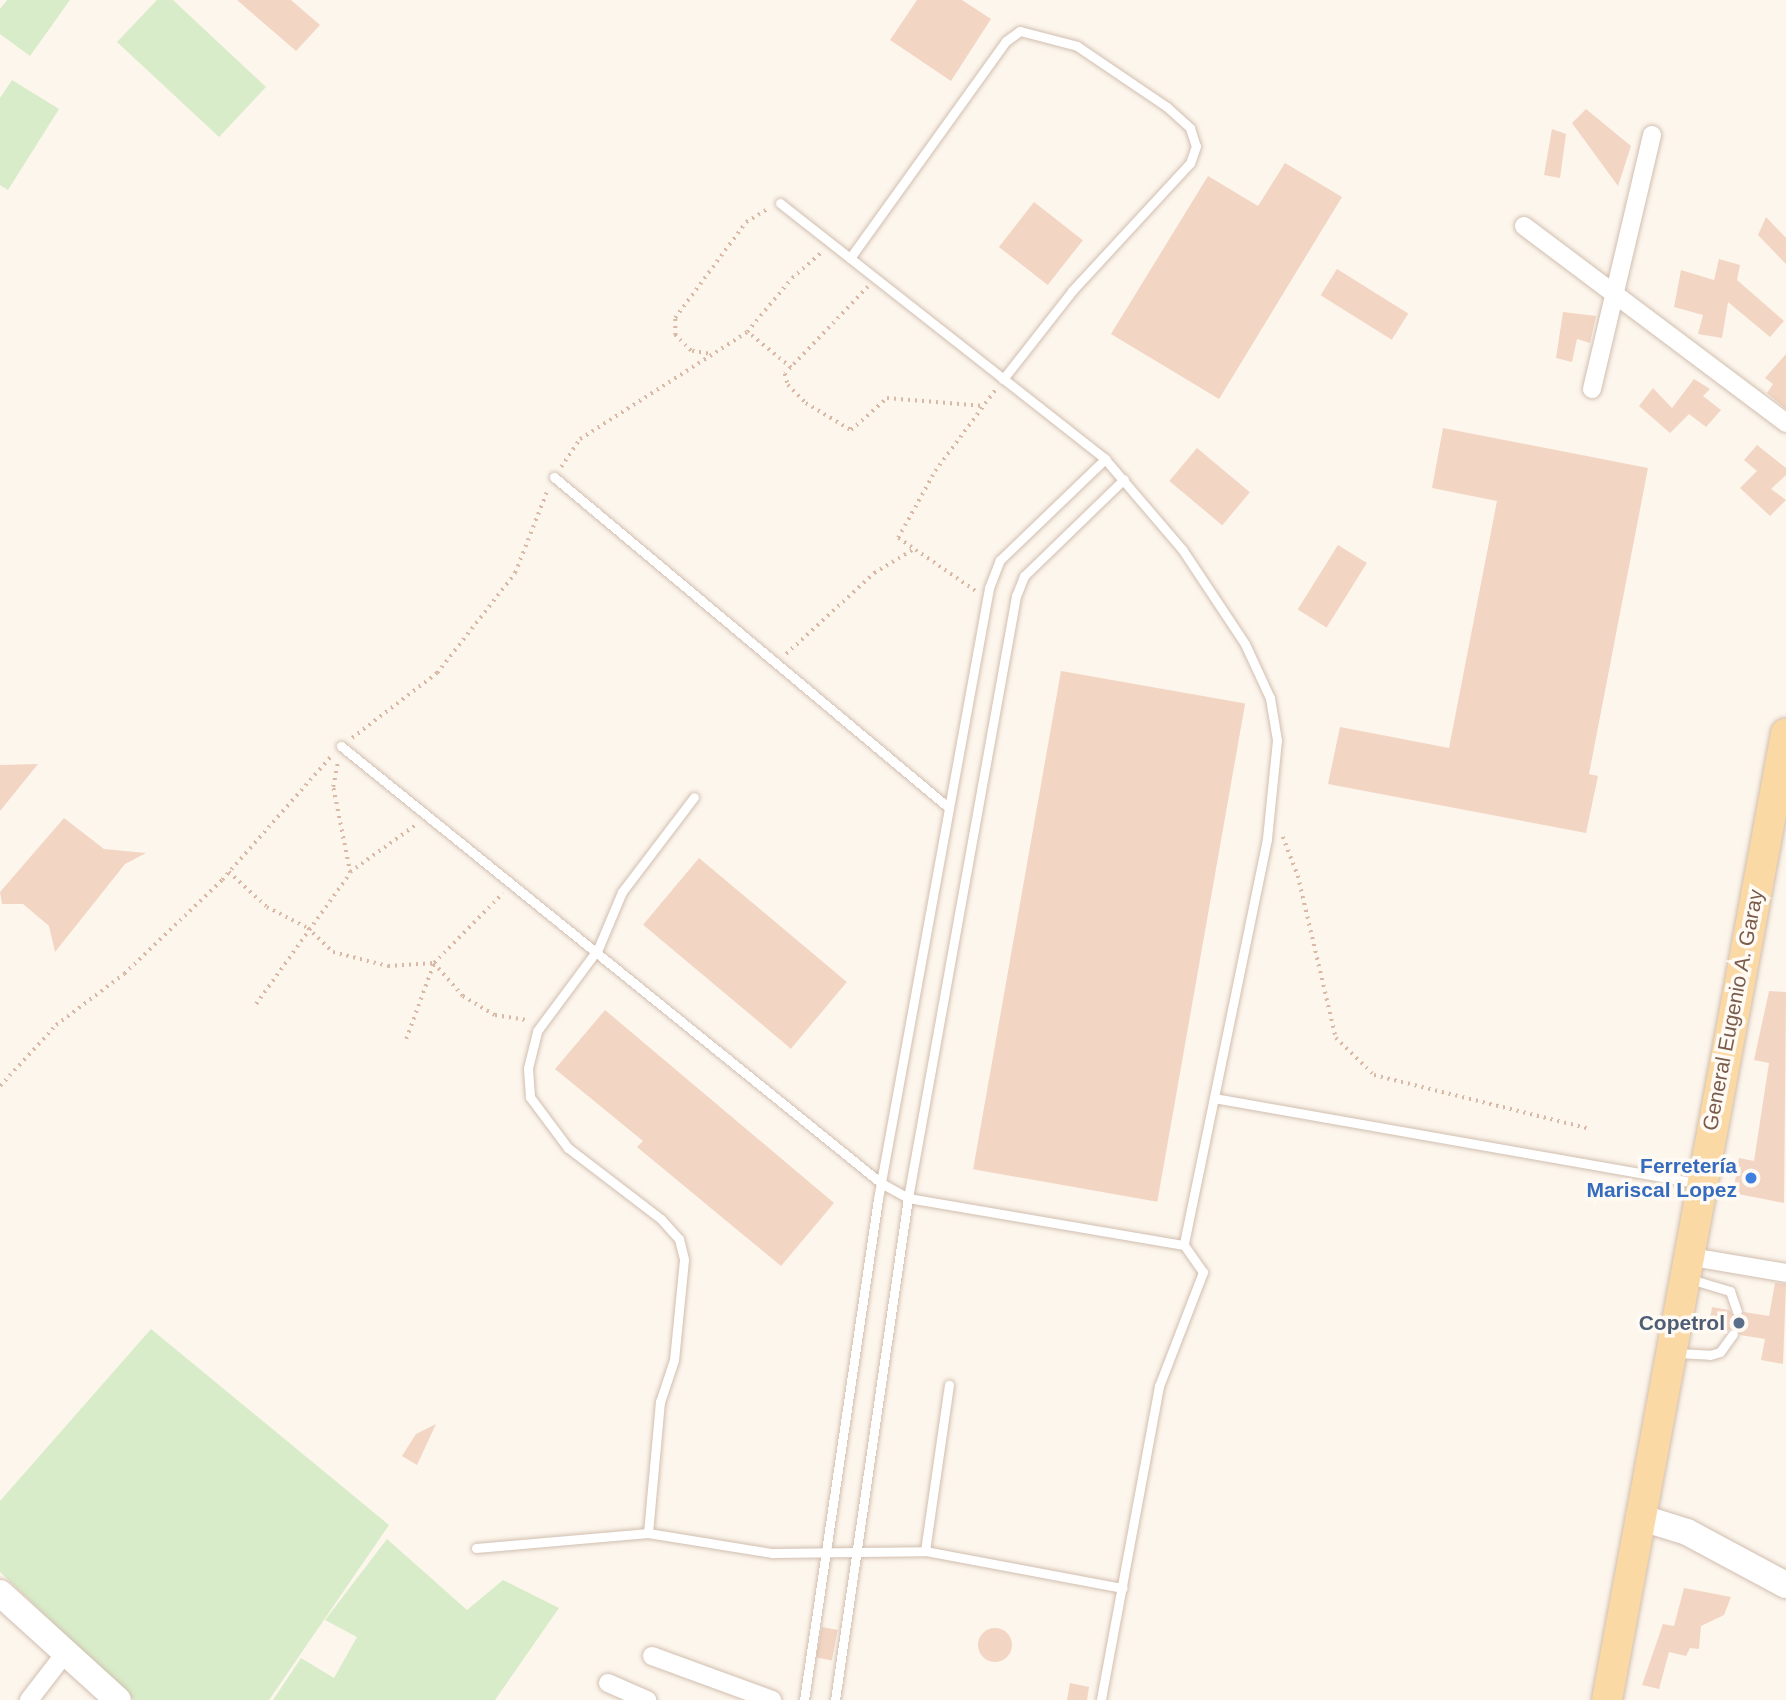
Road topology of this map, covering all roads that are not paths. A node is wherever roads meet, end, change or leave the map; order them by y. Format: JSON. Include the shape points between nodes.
{"nodes":[{"id":1,"x":1652,"y":135,"type":"dead end"},
{"id":2,"x":780,"y":203,"type":"road end"},
{"id":3,"x":1524,"y":226,"type":"dead end"},
{"id":4,"x":850,"y":258,"type":"junction"},
{"id":5,"x":1616,"y":295,"type":"junction"},
{"id":6,"x":1003,"y":379,"type":"junction"},
{"id":7,"x":1592,"y":389,"type":"dead end"},
{"id":8,"x":1786,"y":423,"type":"edge"},
{"id":9,"x":1105,"y":459,"type":"junction"},
{"id":10,"x":554,"y":477,"type":"road end"},
{"id":11,"x":1125,"y":479,"type":"junction"},
{"id":12,"x":1786,"y":733,"type":"edge"},
{"id":13,"x":341,"y":746,"type":"road end"},
{"id":14,"x":694,"y":797,"type":"dead end"},
{"id":15,"x":949,"y":808,"type":"junction"},
{"id":16,"x":1778,"y":821,"type":"edge"},
{"id":17,"x":598,"y":949,"type":"junction"},
{"id":18,"x":1214,"y":1098,"type":"junction"},
{"id":19,"x":881,"y":1183,"type":"junction"},
{"id":20,"x":1700,"y":1183,"type":"junction"},
{"id":21,"x":908,"y":1198,"type":"junction"},
{"id":22,"x":1184,"y":1245,"type":"junction"},
{"id":23,"x":1684,"y":1266,"type":"junction"},
{"id":24,"x":1786,"y":1273,"type":"edge"},
{"id":25,"x":1737,"y":1311,"type":"dead end"},
{"id":26,"x":1733,"y":1334,"type":"dead end"},
{"id":27,"x":1668,"y":1352,"type":"junction"},
{"id":28,"x":949,"y":1385,"type":"dead end"},
{"id":29,"x":1639,"y":1517,"type":"junction"},
{"id":30,"x":648,"y":1533,"type":"junction"},
{"id":31,"x":476,"y":1548,"type":"dead end"},
{"id":32,"x":857,"y":1548,"type":"junction"},
{"id":33,"x":827,"y":1551,"type":"junction"},
{"id":34,"x":925,"y":1551,"type":"junction"},
{"id":35,"x":1786,"y":1585,"type":"edge"},
{"id":36,"x":1123,"y":1588,"type":"junction"},
{"id":37,"x":0,"y":1593,"type":"edge"},
{"id":38,"x":66,"y":1652,"type":"junction"},
{"id":39,"x":652,"y":1656,"type":"dead end"},
{"id":40,"x":608,"y":1683,"type":"dead end"},
{"id":41,"x":29,"y":1700,"type":"edge"},
{"id":42,"x":118,"y":1700,"type":"edge"},
{"id":43,"x":647,"y":1700,"type":"edge"},
{"id":44,"x":772,"y":1700,"type":"edge"},
{"id":45,"x":804,"y":1700,"type":"edge"},
{"id":46,"x":835,"y":1700,"type":"edge"},
{"id":47,"x":1101,"y":1700,"type":"edge"},
{"id":48,"x":1607,"y":1700,"type":"edge"}],
"edges":[{"from":1,"to":5,"type":"street"},
{"from":2,"to":4,"type":"lane"},
{"from":3,"to":5,"type":"street"},
{"from":4,"to":6,"type":"lane"},
{"from":4,"to":6,"type":"lane","via":[[1006,41],[1020,31],[1077,46],[1167,107],[1190,128],[1196,146],[1191,163],[1072,291]]},
{"from":5,"to":7,"type":"street"},
{"from":5,"to":8,"type":"street"},
{"from":6,"to":9,"type":"lane"},
{"from":9,"to":11,"type":"lane"},
{"from":9,"to":15,"type":"lane","via":[[1000,560],[987,600]]},
{"from":10,"to":15,"type":"lane"},
{"from":11,"to":18,"type":"lane","via":[[1182,548],[1245,644],[1270,698],[1277,740],[1271,805]]},
{"from":11,"to":21,"type":"lane","via":[[1024,576],[1016,596]]},
{"from":12,"to":16,"type":"main road","name":"General Eugenio A. Garay"},
{"from":13,"to":17,"type":"lane"},
{"from":14,"to":17,"type":"lane","via":[[622,892]]},
{"from":15,"to":19,"type":"lane"},
{"from":16,"to":20,"type":"main road","name":"General Eugenio A. Garay"},
{"from":17,"to":19,"type":"lane"},
{"from":17,"to":30,"type":"lane","via":[[537,1031],[528,1068],[530,1097],[568,1148],[661,1219],[679,1239],[684,1259],[674,1360],[660,1402]]},
{"from":18,"to":20,"type":"lane"},
{"from":18,"to":22,"type":"lane"},
{"from":19,"to":21,"type":"lane"},
{"from":19,"to":33,"type":"lane"},
{"from":20,"to":23,"type":"main road","name":"General Eugenio A. Garay"},
{"from":21,"to":22,"type":"lane"},
{"from":21,"to":32,"type":"lane"},
{"from":22,"to":36,"type":"lane","via":[[1203,1272],[1160,1386]]},
{"from":23,"to":24,"type":"street"},
{"from":23,"to":25,"type":"lane","via":[[1730,1291]]},
{"from":23,"to":27,"type":"main road","name":"General Eugenio A. Garay"},
{"from":26,"to":27,"type":"lane","via":[[1720,1352],[1710,1355]]},
{"from":27,"to":29,"type":"main road","name":"General Eugenio A. Garay"},
{"from":28,"to":34,"type":"lane"},
{"from":29,"to":35,"type":"main road","via":[[1687,1532]]},
{"from":29,"to":48,"type":"main road","name":"General Eugenio A. Garay"},
{"from":30,"to":31,"type":"lane"},
{"from":30,"to":33,"type":"lane","via":[[772,1553]]},
{"from":32,"to":33,"type":"lane"},
{"from":32,"to":34,"type":"lane"},
{"from":32,"to":46,"type":"lane"},
{"from":33,"to":45,"type":"lane"},
{"from":34,"to":36,"type":"lane"},
{"from":36,"to":47,"type":"lane"},
{"from":37,"to":38,"type":"main road"},
{"from":38,"to":41,"type":"street"},
{"from":38,"to":42,"type":"main road"},
{"from":39,"to":44,"type":"street"},
{"from":40,"to":43,"type":"street"}]}
